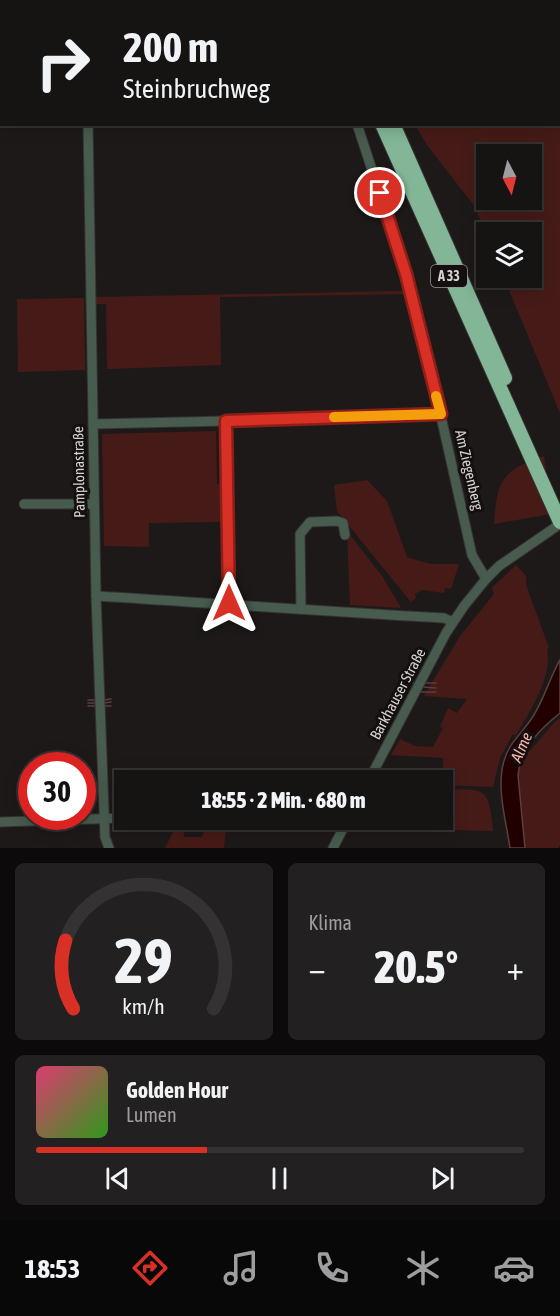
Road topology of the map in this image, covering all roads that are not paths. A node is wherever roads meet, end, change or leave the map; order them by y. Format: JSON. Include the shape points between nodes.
{"nodes":[{"id":1,"x":88,"y":126,"type":"edge"},
{"id":2,"x":358,"y":126,"type":"edge"},
{"id":3,"x":383,"y":126,"type":"edge"},
{"id":4,"x":394,"y":126,"type":"edge"},
{"id":5,"x":441,"y":414,"type":"junction"},
{"id":6,"x":226,"y":421,"type":"junction"},
{"id":7,"x":93,"y":424,"type":"junction"},
{"id":8,"x":522,"y":426,"type":"junction"},
{"id":9,"x":560,"y":500,"type":"edge"},
{"id":10,"x":24,"y":504,"type":"dead end"},
{"id":11,"x":94,"y":504,"type":"junction"},
{"id":12,"x":560,"y":523,"type":"edge"},
{"id":13,"x":345,"y":535,"type":"dead end"},
{"id":14,"x":486,"y":579,"type":"junction"},
{"id":15,"x":96,"y":596,"type":"junction"},
{"id":16,"x":229,"y":603,"type":"junction"},
{"id":17,"x":301,"y":609,"type":"junction"},
{"id":18,"x":453,"y":622,"type":"junction"},
{"id":19,"x":374,"y":770,"type":"edge"},
{"id":20,"x":104,"y":818,"type":"junction"},
{"id":21,"x":114,"y":818,"type":"edge"},
{"id":22,"x":0,"y":822,"type":"edge"},
{"id":23,"x":342,"y":830,"type":"edge"},
{"id":24,"x":109,"y":848,"type":"edge"},
{"id":25,"x":333,"y":848,"type":"edge"}],
"edges":[{"from":1,"to":7,"type":"street","name":"Pamplonastraße"},
{"from":2,"to":5,"type":"street","name":"Am Ziegenberg","via":[[406,274]]},
{"from":3,"to":8,"type":"highway","number":"A 33"},
{"from":4,"to":8,"type":"highway","number":"A 33"},
{"from":5,"to":6,"type":"street"},
{"from":5,"to":14,"type":"street","name":"Am Ziegenberg","via":[[472,555]]},
{"from":6,"to":7,"type":"street"},
{"from":6,"to":16,"type":"street"},
{"from":7,"to":11,"type":"street","name":"Pamplonastraße"},
{"from":8,"to":9,"type":"highway","number":"A 33"},
{"from":8,"to":12,"type":"highway","number":"A 33"},
{"from":10,"to":11,"type":"street"},
{"from":11,"to":15,"type":"street","name":"Pamplonastraße"},
{"from":12,"to":14,"type":"street","name":"Barkhauser Straße"},
{"from":13,"to":17,"type":"street","via":[[343,524],[337,521],[310,522],[300,534]]},
{"from":14,"to":18,"type":"street","name":"Barkhauser Straße"},
{"from":15,"to":16,"type":"street"},
{"from":15,"to":20,"type":"street","name":"Pamplonastraße"},
{"from":16,"to":17,"type":"street"},
{"from":17,"to":18,"type":"street","via":[[444,618]]},
{"from":18,"to":19,"type":"street","name":"Barkhauser Straße"},
{"from":20,"to":21,"type":"street"},
{"from":20,"to":22,"type":"street"},
{"from":20,"to":24,"type":"street","name":"Pamplonastraße"},
{"from":23,"to":25,"type":"street"}]}
